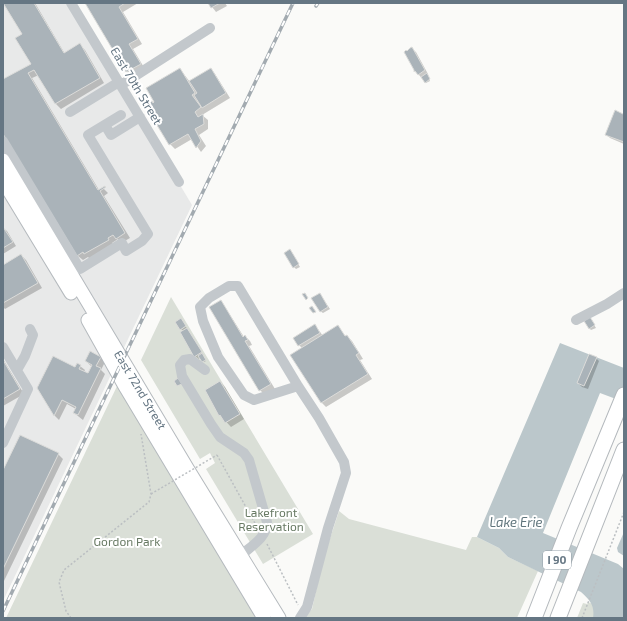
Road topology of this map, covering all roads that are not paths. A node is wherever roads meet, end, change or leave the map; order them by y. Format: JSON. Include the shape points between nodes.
{"nodes":[{"id":1,"x":71,"y":3,"type":"edge"},
{"id":2,"x":210,"y":28,"type":"dead end"},
{"id":3,"x":120,"y":84,"type":"junction"},
{"id":4,"x":70,"y":112,"type":"dead end"},
{"id":5,"x":121,"y":115,"type":"dead end"},
{"id":6,"x":140,"y":117,"type":"junction"},
{"id":7,"x":105,"y":125,"type":"junction"},
{"id":8,"x":3,"y":141,"type":"edge"},
{"id":9,"x":3,"y":160,"type":"edge"},
{"id":10,"x":3,"y":181,"type":"edge"},
{"id":11,"x":179,"y":182,"type":"dead end"},
{"id":12,"x":624,"y":293,"type":"edge"},
{"id":13,"x":576,"y":320,"type":"dead end"},
{"id":14,"x":30,"y":329,"type":"dead end"},
{"id":15,"x":3,"y":347,"type":"edge"},
{"id":16,"x":205,"y":370,"type":"dead end"},
{"id":17,"x":18,"y":372,"type":"junction"},
{"id":18,"x":298,"y":386,"type":"junction"},
{"id":19,"x":624,"y":395,"type":"edge"},
{"id":20,"x":5,"y":432,"type":"edge"},
{"id":21,"x":3,"y":443,"type":"edge"},
{"id":22,"x":624,"y":450,"type":"edge"},
{"id":23,"x":234,"y":558,"type":"junction"},
{"id":24,"x":541,"y":590,"type":"junction"},
{"id":25,"x":566,"y":601,"type":"junction"},
{"id":26,"x":264,"y":618,"type":"edge"},
{"id":27,"x":279,"y":618,"type":"edge"},
{"id":28,"x":300,"y":618,"type":"edge"},
{"id":29,"x":524,"y":618,"type":"edge"},
{"id":30,"x":534,"y":618,"type":"edge"},
{"id":31,"x":558,"y":618,"type":"edge"},
{"id":32,"x":562,"y":618,"type":"edge"}],
"edges":[{"from":1,"to":3,"type":"street","name":"East 70th Street"},
{"from":2,"to":3,"type":"street"},
{"from":3,"to":4,"type":"street"},
{"from":3,"to":6,"type":"street","name":"East 70th Street"},
{"from":5,"to":7,"type":"street"},
{"from":6,"to":7,"type":"street","via":[[111,135]]},
{"from":6,"to":11,"type":"street","name":"East 70th Street"},
{"from":7,"to":8,"type":"street","via":[[88,135],[148,234],[126,251],[122,243],[80,269]]},
{"from":9,"to":23,"type":"main road","name":"East 72nd Street"},
{"from":10,"to":23,"type":"main road","name":"East 72nd Street","via":[[86,316],[126,388]]},
{"from":12,"to":13,"type":"street"},
{"from":14,"to":17,"type":"street","via":[[33,335]]},
{"from":15,"to":17,"type":"street"},
{"from":16,"to":23,"type":"street","via":[[190,359],[184,360],[180,365],[182,376],[215,430],[249,460],[267,522],[267,528],[262,536]]},
{"from":17,"to":20,"type":"street","via":[[28,389]]},
{"from":18,"to":18,"type":"street","via":[[238,286],[229,286],[209,298],[200,307],[218,358],[244,396],[254,400]]},
{"from":18,"to":28,"type":"street","via":[[344,462],[346,473],[307,607]]},
{"from":19,"to":24,"type":"highway"},
{"from":20,"to":21,"type":"street"},
{"from":22,"to":25,"type":"highway","number":"I 90"},
{"from":23,"to":26,"type":"main road","name":"East 72nd Street"},
{"from":23,"to":27,"type":"main road","name":"East 72nd Street"},
{"from":24,"to":29,"type":"highway"},
{"from":24,"to":30,"type":"highway"},
{"from":25,"to":31,"type":"highway","number":"I 90"},
{"from":25,"to":32,"type":"highway"}]}
